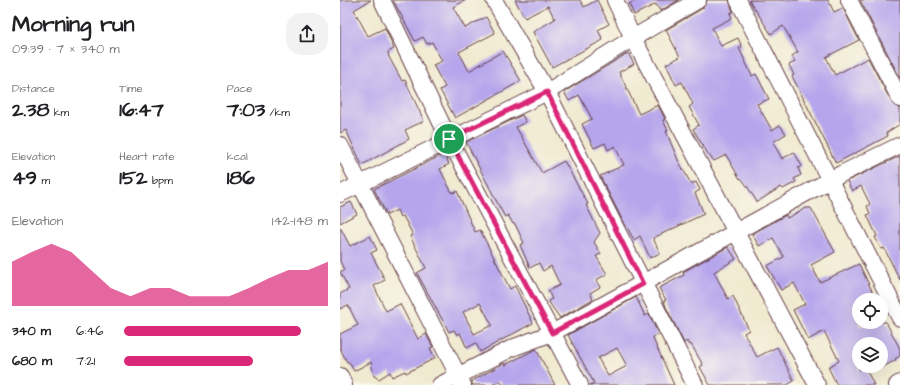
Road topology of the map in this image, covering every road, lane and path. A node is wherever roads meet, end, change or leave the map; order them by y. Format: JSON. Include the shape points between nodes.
{"nodes":[{"id":1,"x":382,"y":0,"type":"edge"},
{"id":2,"x":494,"y":0,"type":"edge"},
{"id":3,"x":615,"y":0,"type":"edge"},
{"id":4,"x":698,"y":0,"type":"edge"},
{"id":5,"x":738,"y":0,"type":"edge"},
{"id":6,"x":849,"y":0,"type":"edge"},
{"id":7,"x":633,"y":38,"type":"junction"},
{"id":8,"x":547,"y":92,"type":"junction"},
{"id":9,"x":900,"y":99,"type":"edge"},
{"id":10,"x":449,"y":139,"type":"junction"},
{"id":11,"x":340,"y":145,"type":"edge"},
{"id":12,"x":900,"y":145,"type":"edge"},
{"id":13,"x":830,"y":181,"type":"junction"},
{"id":14,"x":360,"y":184,"type":"junction"},
{"id":15,"x":340,"y":194,"type":"edge"},
{"id":16,"x":736,"y":232,"type":"junction"},
{"id":17,"x":643,"y":284,"type":"junction"},
{"id":18,"x":900,"y":318,"type":"edge"},
{"id":19,"x":552,"y":333,"type":"junction"},
{"id":20,"x":340,"y":376,"type":"edge"},
{"id":21,"x":460,"y":381,"type":"edge"},
{"id":22,"x":900,"y":383,"type":"edge"},
{"id":23,"x":344,"y":385,"type":"edge"},
{"id":24,"x":440,"y":385,"type":"edge"},
{"id":25,"x":580,"y":385,"type":"edge"},
{"id":26,"x":695,"y":385,"type":"edge"},
{"id":27,"x":817,"y":385,"type":"edge"},
{"id":28,"x":897,"y":385,"type":"edge"}],
"edges":[{"from":1,"to":10,"type":"street"},
{"from":2,"to":8,"type":"street"},
{"from":3,"to":7,"type":"street"},
{"from":4,"to":7,"type":"street"},
{"from":5,"to":13,"type":"street"},
{"from":6,"to":9,"type":"street"},
{"from":7,"to":8,"type":"street"},
{"from":7,"to":16,"type":"street"},
{"from":8,"to":10,"type":"street"},
{"from":8,"to":17,"type":"street"},
{"from":10,"to":14,"type":"street"},
{"from":10,"to":19,"type":"street"},
{"from":11,"to":14,"type":"street"},
{"from":12,"to":13,"type":"street"},
{"from":13,"to":16,"type":"street"},
{"from":13,"to":18,"type":"street"},
{"from":14,"to":15,"type":"street"},
{"from":14,"to":21,"type":"street"},
{"from":16,"to":17,"type":"street"},
{"from":16,"to":27,"type":"street"},
{"from":17,"to":19,"type":"street"},
{"from":17,"to":26,"type":"street"},
{"from":19,"to":21,"type":"street","via":[[512,348]]},
{"from":19,"to":25,"type":"street"},
{"from":20,"to":23,"type":"street"},
{"from":21,"to":24,"type":"street"},
{"from":22,"to":28,"type":"street"}]}
